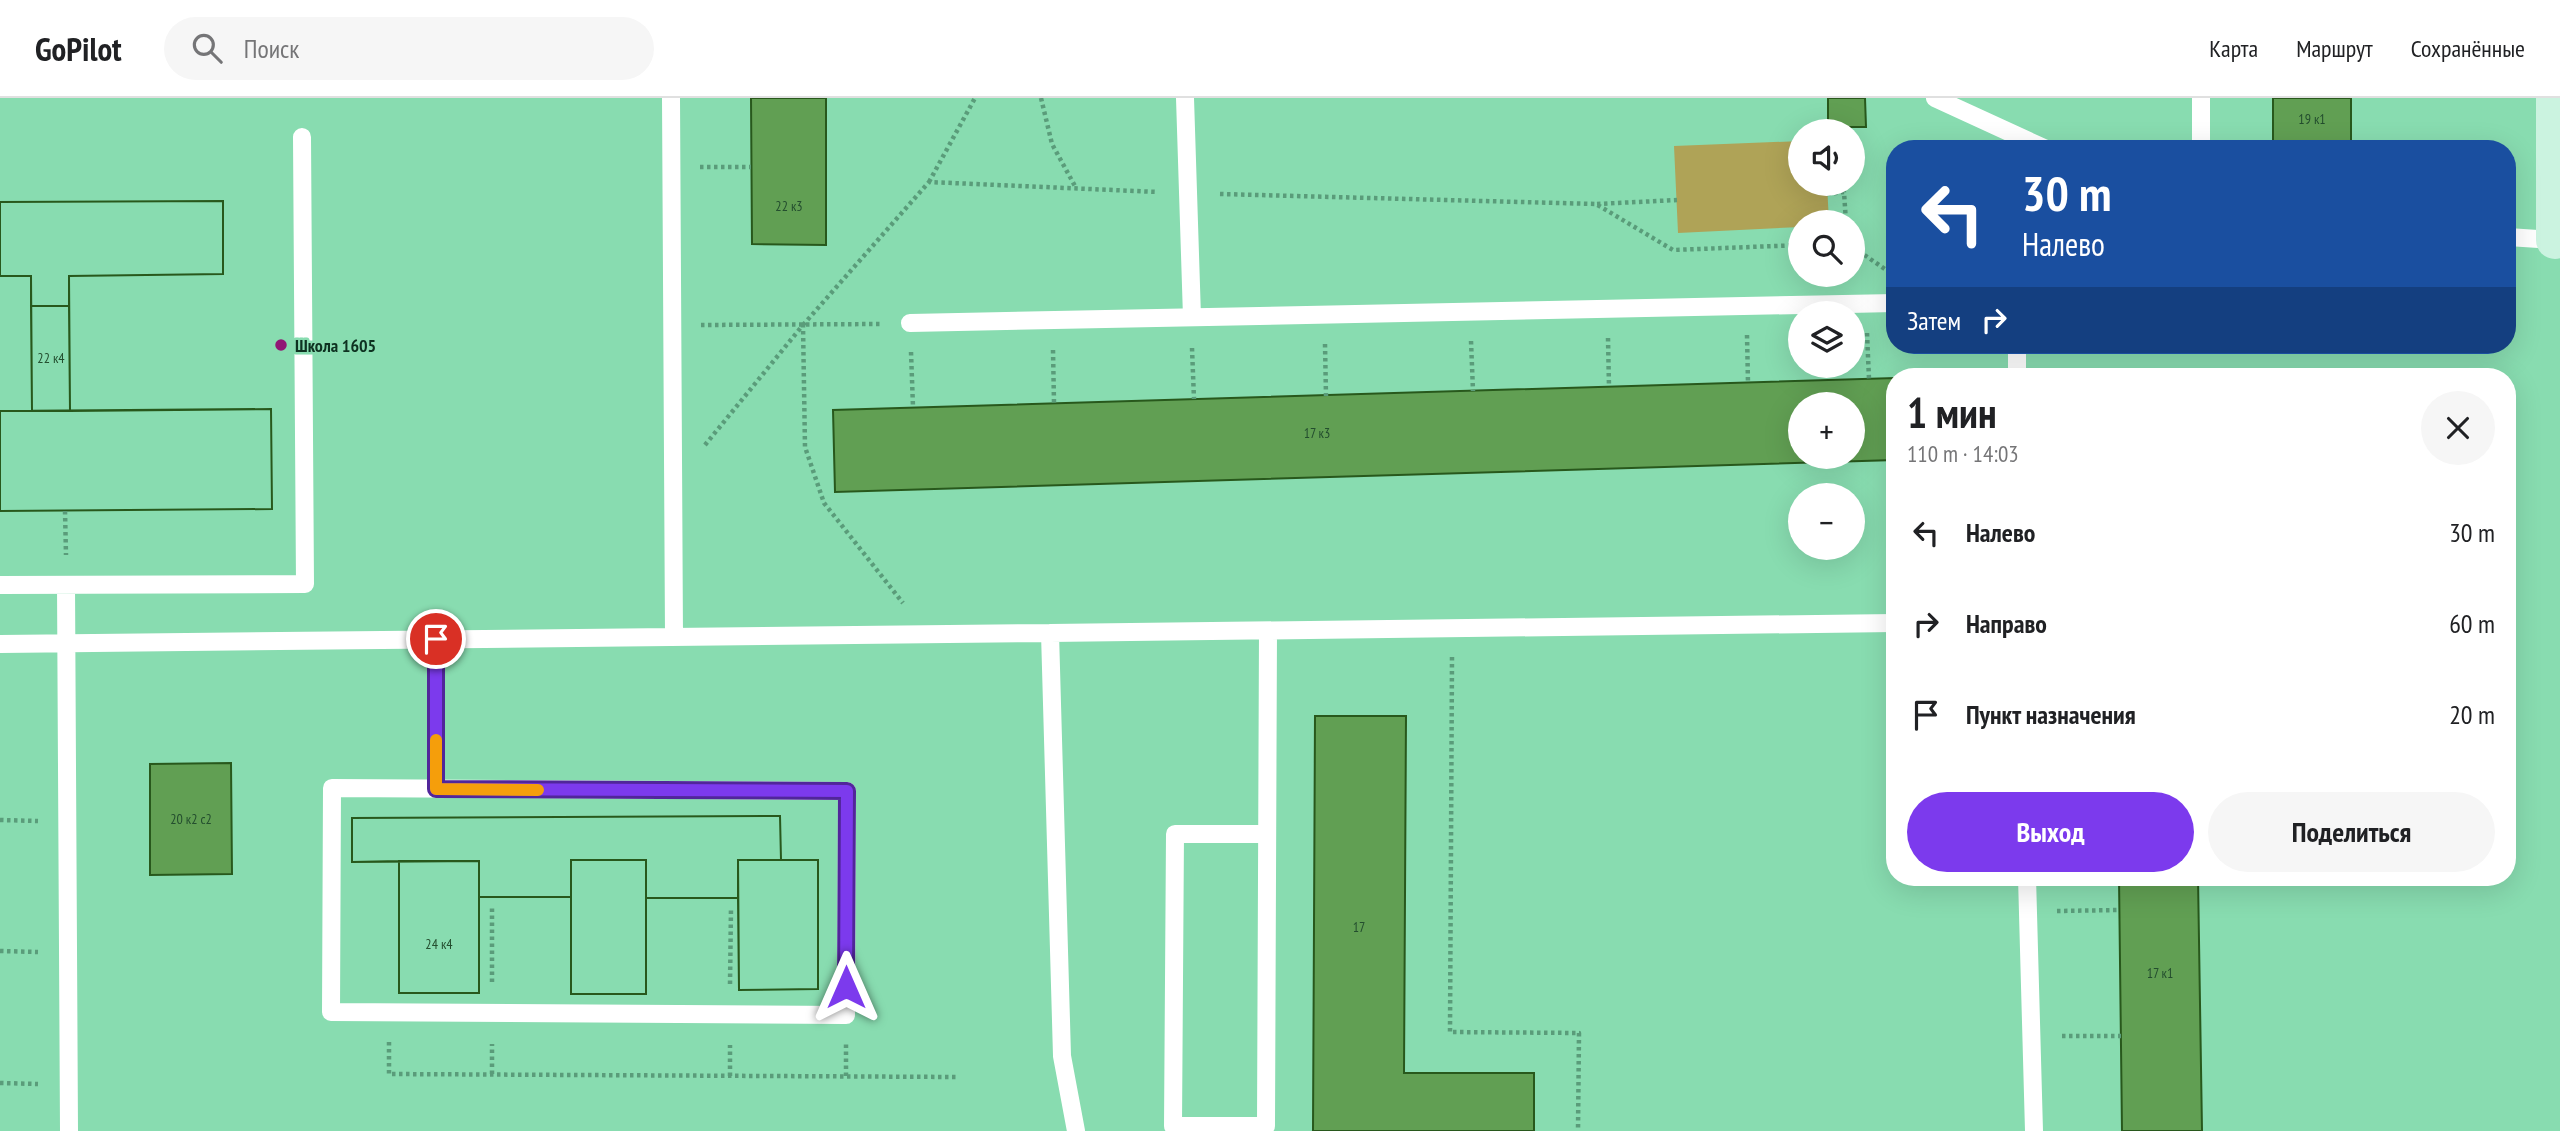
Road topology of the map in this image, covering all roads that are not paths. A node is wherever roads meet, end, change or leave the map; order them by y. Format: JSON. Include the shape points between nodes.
{"nodes":[{"id":1,"x":671,"y":98,"type":"edge"},
{"id":2,"x":1185,"y":98,"type":"edge"},
{"id":3,"x":1935,"y":98,"type":"edge"},
{"id":4,"x":2201,"y":98,"type":"edge"},
{"id":5,"x":2555,"y":98,"type":"edge"},
{"id":6,"x":302,"y":137,"type":"dead end"},
{"id":7,"x":2026,"y":140,"type":"edge"},
{"id":8,"x":2201,"y":140,"type":"edge"},
{"id":9,"x":2516,"y":238,"type":"edge"},
{"id":10,"x":2555,"y":240,"type":"joint"},
{"id":11,"x":1886,"y":303,"type":"edge"},
{"id":12,"x":1192,"y":317,"type":"junction"},
{"id":13,"x":910,"y":323,"type":"road end"},
{"id":14,"x":0,"y":585,"type":"edge"},
{"id":15,"x":66,"y":585,"type":"junction"},
{"id":16,"x":1886,"y":623,"type":"edge"},
{"id":17,"x":1268,"y":631,"type":"junction"},
{"id":18,"x":1050,"y":633,"type":"junction"},
{"id":19,"x":674,"y":637,"type":"junction"},
{"id":20,"x":436,"y":639,"type":"junction"},
{"id":21,"x":66,"y":643,"type":"junction"},
{"id":22,"x":0,"y":644,"type":"edge"},
{"id":23,"x":436,"y":789,"type":"junction"},
{"id":24,"x":1267,"y":834,"type":"junction"},
{"id":25,"x":2027,"y":886,"type":"edge"},
{"id":26,"x":69,"y":1131,"type":"edge"},
{"id":27,"x":1076,"y":1131,"type":"edge"},
{"id":28,"x":2034,"y":1131,"type":"edge"}],
"edges":[{"from":1,"to":19,"type":"lane"},
{"from":2,"to":12,"type":"lane"},
{"from":3,"to":7,"type":"lane"},
{"from":4,"to":8,"type":"lane"},
{"from":5,"to":10,"type":"street"},
{"from":6,"to":15,"type":"lane","via":[[305,584]]},
{"from":9,"to":10,"type":"lane"},
{"from":11,"to":12,"type":"lane"},
{"from":12,"to":13,"type":"lane"},
{"from":14,"to":15,"type":"lane"},
{"from":15,"to":21,"type":"lane"},
{"from":16,"to":17,"type":"lane"},
{"from":17,"to":18,"type":"lane"},
{"from":17,"to":24,"type":"lane"},
{"from":18,"to":19,"type":"lane"},
{"from":18,"to":27,"type":"lane","via":[[1062,1056]]},
{"from":19,"to":20,"type":"lane"},
{"from":20,"to":21,"type":"lane"},
{"from":20,"to":23,"type":"lane"},
{"from":21,"to":22,"type":"lane"},
{"from":21,"to":26,"type":"lane"},
{"from":23,"to":23,"type":"lane","via":[[332,789],[331,1012],[846,1015],[847,791]]},
{"from":24,"to":24,"type":"lane","via":[[1266,1126],[1173,1126],[1175,834]]},
{"from":25,"to":28,"type":"lane"}]}
